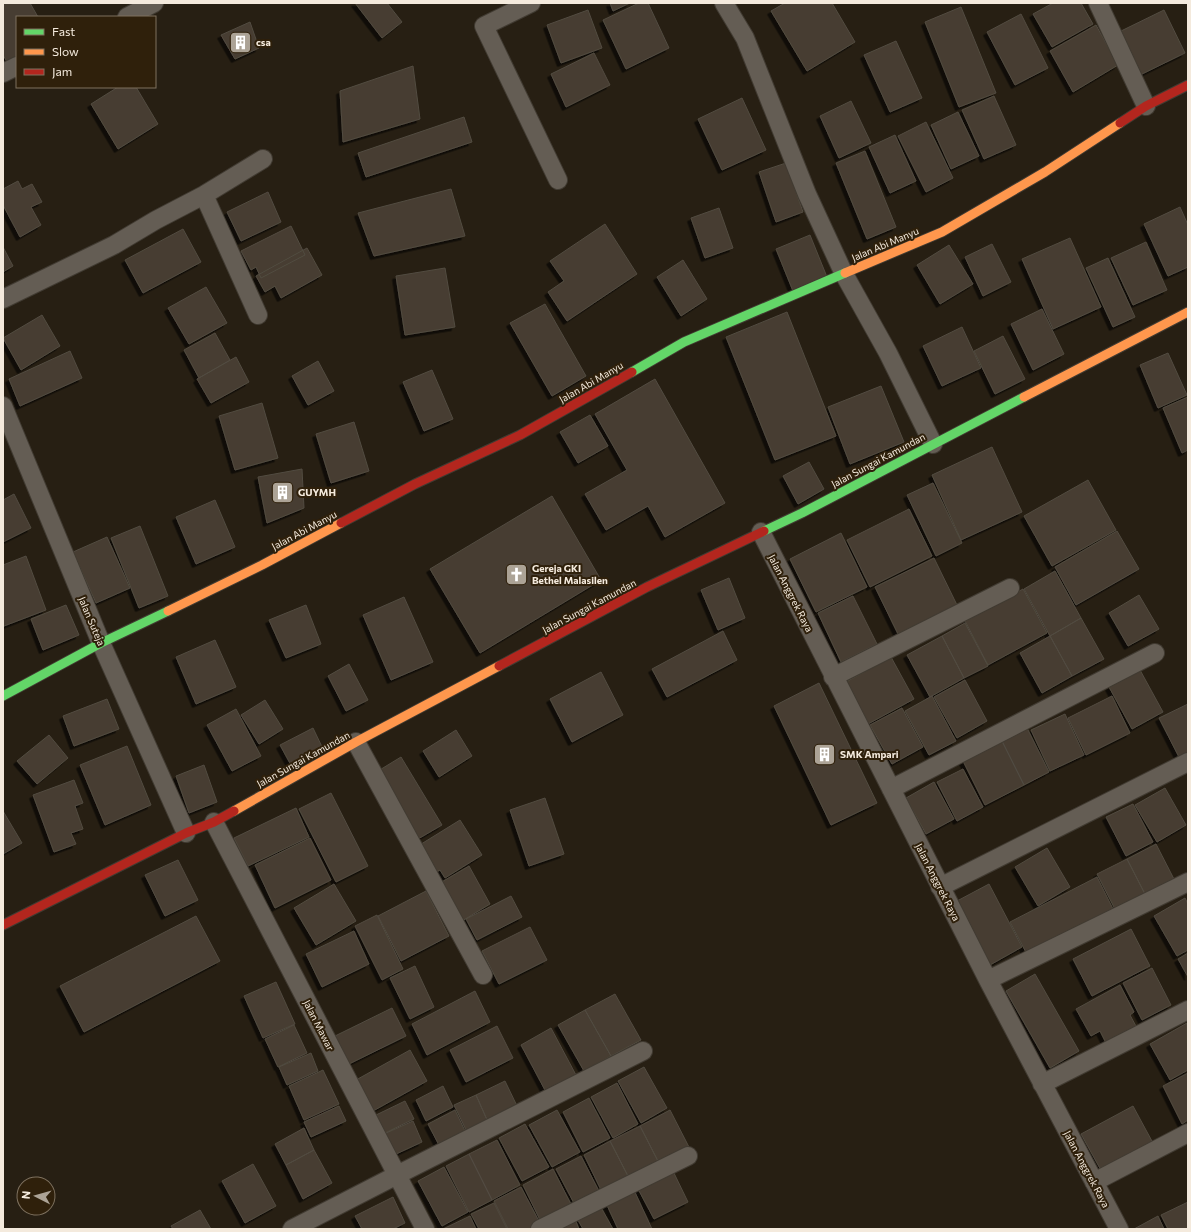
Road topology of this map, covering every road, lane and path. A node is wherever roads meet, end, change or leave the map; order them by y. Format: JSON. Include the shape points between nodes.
{"nodes":[{"id":1,"x":154,"y":3,"type":"edge"},
{"id":2,"x":531,"y":3,"type":"edge"},
{"id":3,"x":724,"y":3,"type":"edge"},
{"id":4,"x":1098,"y":3,"type":"edge"},
{"id":5,"x":128,"y":16,"type":"edge"},
{"id":6,"x":1188,"y":85,"type":"edge"},
{"id":7,"x":1146,"y":106,"type":"junction"},
{"id":8,"x":263,"y":159,"type":"dead end"},
{"id":9,"x":558,"y":180,"type":"dead end"},
{"id":10,"x":204,"y":195,"type":"junction"},
{"id":11,"x":844,"y":274,"type":"junction"},
{"id":12,"x":3,"y":299,"type":"edge"},
{"id":13,"x":1188,"y":312,"type":"edge"},
{"id":14,"x":258,"y":315,"type":"dead end"},
{"id":15,"x":3,"y":406,"type":"edge"},
{"id":16,"x":933,"y":444,"type":"junction"},
{"id":17,"x":761,"y":532,"type":"junction"},
{"id":18,"x":1010,"y":588,"type":"dead end"},
{"id":19,"x":101,"y":643,"type":"junction"},
{"id":20,"x":1155,"y":653,"type":"dead end"},
{"id":21,"x":833,"y":677,"type":"junction"},
{"id":22,"x":3,"y":696,"type":"edge"},
{"id":23,"x":356,"y":742,"type":"junction"},
{"id":24,"x":1188,"y":762,"type":"edge"},
{"id":25,"x":891,"y":789,"type":"junction"},
{"id":26,"x":214,"y":822,"type":"junction"},
{"id":27,"x":186,"y":833,"type":"junction"},
{"id":28,"x":1188,"y":882,"type":"edge"},
{"id":29,"x":940,"y":886,"type":"junction"},
{"id":30,"x":3,"y":925,"type":"edge"},
{"id":31,"x":483,"y":975,"type":"dead end"},
{"id":32,"x":988,"y":980,"type":"junction"},
{"id":33,"x":1188,"y":1010,"type":"edge"},
{"id":34,"x":643,"y":1051,"type":"dead end"},
{"id":35,"x":1042,"y":1084,"type":"junction"},
{"id":36,"x":1188,"y":1133,"type":"edge"},
{"id":37,"x":688,"y":1156,"type":"dead end"},
{"id":38,"x":397,"y":1175,"type":"junction"},
{"id":39,"x":1094,"y":1182,"type":"junction"},
{"id":40,"x":292,"y":1229,"type":"edge"},
{"id":41,"x":425,"y":1229,"type":"edge"},
{"id":42,"x":540,"y":1229,"type":"edge"},
{"id":43,"x":1119,"y":1229,"type":"edge"}],
"edges":[{"from":1,"to":5,"type":"street"},
{"from":2,"to":9,"type":"street","via":[[484,26]]},
{"from":3,"to":11,"type":"street","via":[[746,38],[807,194]]},
{"from":4,"to":7,"type":"street"},
{"from":6,"to":7,"type":"main road","name":"Jalan Abi Manyu"},
{"from":7,"to":11,"type":"main road","name":"Jalan Abi Manyu","via":[[1045,172],[942,232]]},
{"from":8,"to":10,"type":"street"},
{"from":10,"to":12,"type":"street","via":[[114,245]]},
{"from":10,"to":14,"type":"street"},
{"from":11,"to":16,"type":"street"},
{"from":11,"to":19,"type":"main road","name":"Jalan Abi Manyu","via":[[684,342],[520,435],[415,484],[262,565]]},
{"from":13,"to":16,"type":"main road","name":"Jalan Sungai Kamundan"},
{"from":15,"to":19,"type":"street","name":"Jalan Suteja"},
{"from":16,"to":17,"type":"main road","name":"Jalan Sungai Kamundan"},
{"from":17,"to":21,"type":"street","name":"Jalan Anggrek Raya"},
{"from":17,"to":23,"type":"main road","name":"Jalan Sungai Kamundan","via":[[647,587]]},
{"from":18,"to":21,"type":"street"},
{"from":19,"to":22,"type":"main road","name":"Jalan Abi Manyu"},
{"from":19,"to":27,"type":"street","name":"Jalan Suteja"},
{"from":20,"to":25,"type":"street"},
{"from":21,"to":25,"type":"street","name":"Jalan Anggrek Raya"},
{"from":23,"to":26,"type":"main road","name":"Jalan Sungai Kamundan"},
{"from":23,"to":31,"type":"street"},
{"from":24,"to":29,"type":"street"},
{"from":25,"to":29,"type":"street","name":"Jalan Anggrek Raya"},
{"from":26,"to":27,"type":"main road","name":"Jalan Sungai Kamundan"},
{"from":26,"to":38,"type":"street","name":"Jalan Mawar"},
{"from":27,"to":30,"type":"main road","name":"Jalan Sungai Kamundan"},
{"from":28,"to":32,"type":"street"},
{"from":29,"to":32,"type":"street","name":"Jalan Anggrek Raya"},
{"from":32,"to":35,"type":"street","name":"Jalan Anggrek Raya"},
{"from":33,"to":35,"type":"street"},
{"from":34,"to":38,"type":"street"},
{"from":35,"to":39,"type":"street","name":"Jalan Anggrek Raya"},
{"from":36,"to":39,"type":"street"},
{"from":37,"to":42,"type":"street"},
{"from":38,"to":40,"type":"street"},
{"from":38,"to":41,"type":"street","name":"Jalan Mawar"},
{"from":39,"to":43,"type":"street","name":"Jalan Anggrek Raya"}]}
